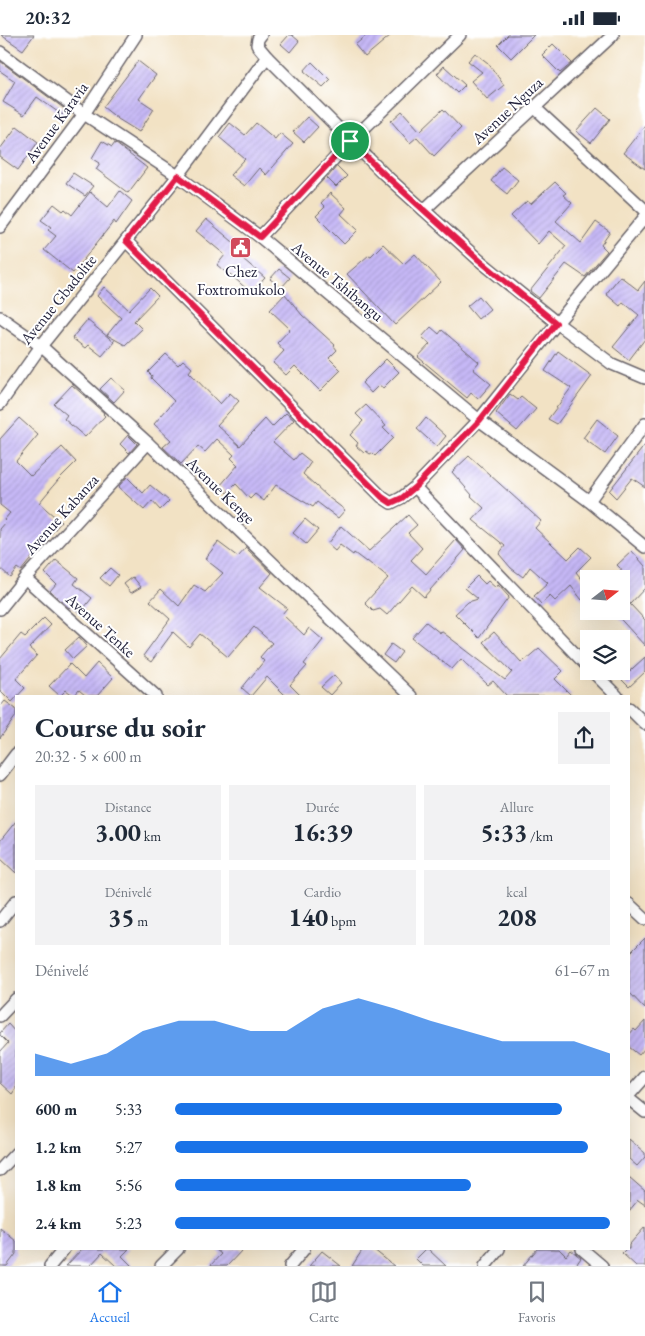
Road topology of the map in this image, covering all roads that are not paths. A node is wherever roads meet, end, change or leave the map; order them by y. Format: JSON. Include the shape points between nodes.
{"nodes":[{"id":1,"x":136,"y":35,"type":"edge"},
{"id":2,"x":262,"y":35,"type":"edge"},
{"id":3,"x":460,"y":35,"type":"edge"},
{"id":4,"x":613,"y":35,"type":"edge"},
{"id":5,"x":0,"y":52,"type":"edge"},
{"id":6,"x":267,"y":57,"type":"junction"},
{"id":7,"x":534,"y":107,"type":"junction"},
{"id":8,"x":84,"y":114,"type":"junction"},
{"id":9,"x":350,"y":141,"type":"junction"},
{"id":10,"x":178,"y":176,"type":"junction"},
{"id":11,"x":424,"y":210,"type":"junction"},
{"id":12,"x":645,"y":210,"type":"edge"},
{"id":13,"x":645,"y":217,"type":"edge"},
{"id":14,"x":0,"y":227,"type":"edge"},
{"id":15,"x":260,"y":237,"type":"junction"},
{"id":16,"x":126,"y":241,"type":"junction"},
{"id":17,"x":0,"y":317,"type":"edge"},
{"id":18,"x":556,"y":323,"type":"junction"},
{"id":19,"x":41,"y":346,"type":"junction"},
{"id":20,"x":645,"y":378,"type":"edge"},
{"id":21,"x":0,"y":403,"type":"edge"},
{"id":22,"x":480,"y":420,"type":"junction"},
{"id":23,"x":645,"y":424,"type":"edge"},
{"id":24,"x":148,"y":443,"type":"junction"},
{"id":25,"x":415,"y":487,"type":"junction"},
{"id":26,"x":589,"y":501,"type":"junction"},
{"id":27,"x":645,"y":547,"type":"edge"},
{"id":28,"x":25,"y":578,"type":"junction"},
{"id":29,"x":0,"y":609,"type":"edge"},
{"id":30,"x":580,"y":659,"type":"edge"},
{"id":31,"x":601,"y":680,"type":"edge"},
{"id":32,"x":155,"y":695,"type":"edge"},
{"id":33,"x":410,"y":695,"type":"edge"},
{"id":34,"x":616,"y":695,"type":"edge"},
{"id":35,"x":630,"y":709,"type":"edge"},
{"id":36,"x":645,"y":724,"type":"edge"},
{"id":37,"x":15,"y":755,"type":"edge"},
{"id":38,"x":0,"y":775,"type":"edge"},
{"id":39,"x":15,"y":902,"type":"edge"},
{"id":40,"x":630,"y":905,"type":"edge"},
{"id":41,"x":645,"y":919,"type":"edge"},
{"id":42,"x":0,"y":921,"type":"edge"},
{"id":43,"x":15,"y":1000,"type":"edge"},
{"id":44,"x":0,"y":1016,"type":"edge"},
{"id":45,"x":645,"y":1077,"type":"edge"},
{"id":46,"x":630,"y":1096,"type":"edge"},
{"id":47,"x":630,"y":1098,"type":"edge"},
{"id":48,"x":645,"y":1112,"type":"edge"},
{"id":49,"x":15,"y":1154,"type":"edge"},
{"id":50,"x":0,"y":1170,"type":"edge"},
{"id":51,"x":63,"y":1250,"type":"edge"},
{"id":52,"x":177,"y":1250,"type":"edge"},
{"id":53,"x":303,"y":1250,"type":"edge"},
{"id":54,"x":499,"y":1250,"type":"edge"},
{"id":55,"x":583,"y":1250,"type":"edge"},
{"id":56,"x":50,"y":1266,"type":"edge"},
{"id":57,"x":161,"y":1266,"type":"edge"},
{"id":58,"x":290,"y":1266,"type":"edge"},
{"id":59,"x":485,"y":1266,"type":"edge"},
{"id":60,"x":602,"y":1266,"type":"edge"}],
"edges":[{"from":1,"to":8,"type":"street","name":"Avenue Karavia"},
{"from":2,"to":6,"type":"street","via":[[257,45]]},
{"from":3,"to":9,"type":"street"},
{"from":4,"to":7,"type":"street","name":"Avenue Nguza"},
{"from":5,"to":8,"type":"street","name":"Avenue Tshibangu"},
{"from":6,"to":9,"type":"street"},
{"from":6,"to":10,"type":"street","name":"Avenue Gbadolite"},
{"from":7,"to":11,"type":"street","name":"Avenue Nguza"},
{"from":7,"to":12,"type":"street"},
{"from":8,"to":10,"type":"street","name":"Avenue Tshibangu"},
{"from":8,"to":14,"type":"street","name":"Avenue Karavia"},
{"from":9,"to":11,"type":"street"},
{"from":9,"to":15,"type":"street"},
{"from":10,"to":15,"type":"street","name":"Avenue Tshibangu"},
{"from":10,"to":16,"type":"street","name":"Avenue Gbadolite"},
{"from":11,"to":18,"type":"street"},
{"from":13,"to":18,"type":"street"},
{"from":15,"to":22,"type":"street","name":"Avenue Tshibangu"},
{"from":16,"to":19,"type":"street","name":"Avenue Gbadolite"},
{"from":16,"to":25,"type":"street","via":[[382,497],[391,503]]},
{"from":17,"to":19,"type":"street","name":"Avenue Kenge"},
{"from":18,"to":20,"type":"street","via":[[612,364]]},
{"from":18,"to":22,"type":"street"},
{"from":19,"to":21,"type":"street","name":"Avenue Gbadolite"},
{"from":19,"to":24,"type":"street","name":"Avenue Kenge"},
{"from":22,"to":25,"type":"street"},
{"from":22,"to":26,"type":"street","name":"Avenue Tshibangu"},
{"from":23,"to":26,"type":"street"},
{"from":24,"to":28,"type":"street","name":"Avenue Kabanza"},
{"from":24,"to":33,"type":"street","name":"Avenue Kenge"},
{"from":25,"to":30,"type":"street"},
{"from":26,"to":27,"type":"street","name":"Avenue Tshibangu"},
{"from":28,"to":29,"type":"street","name":"Avenue Kabanza"},
{"from":28,"to":32,"type":"street","name":"Avenue Tenke"},
{"from":31,"to":34,"type":"street"},
{"from":35,"to":36,"type":"street"},
{"from":37,"to":38,"type":"street"},
{"from":39,"to":42,"type":"street"},
{"from":40,"to":41,"type":"street"},
{"from":43,"to":44,"type":"street"},
{"from":45,"to":46,"type":"street"},
{"from":47,"to":48,"type":"street"},
{"from":49,"to":50,"type":"street"},
{"from":51,"to":56,"type":"street"},
{"from":52,"to":57,"type":"street"},
{"from":53,"to":58,"type":"street"},
{"from":54,"to":59,"type":"street"},
{"from":55,"to":60,"type":"street"}]}
